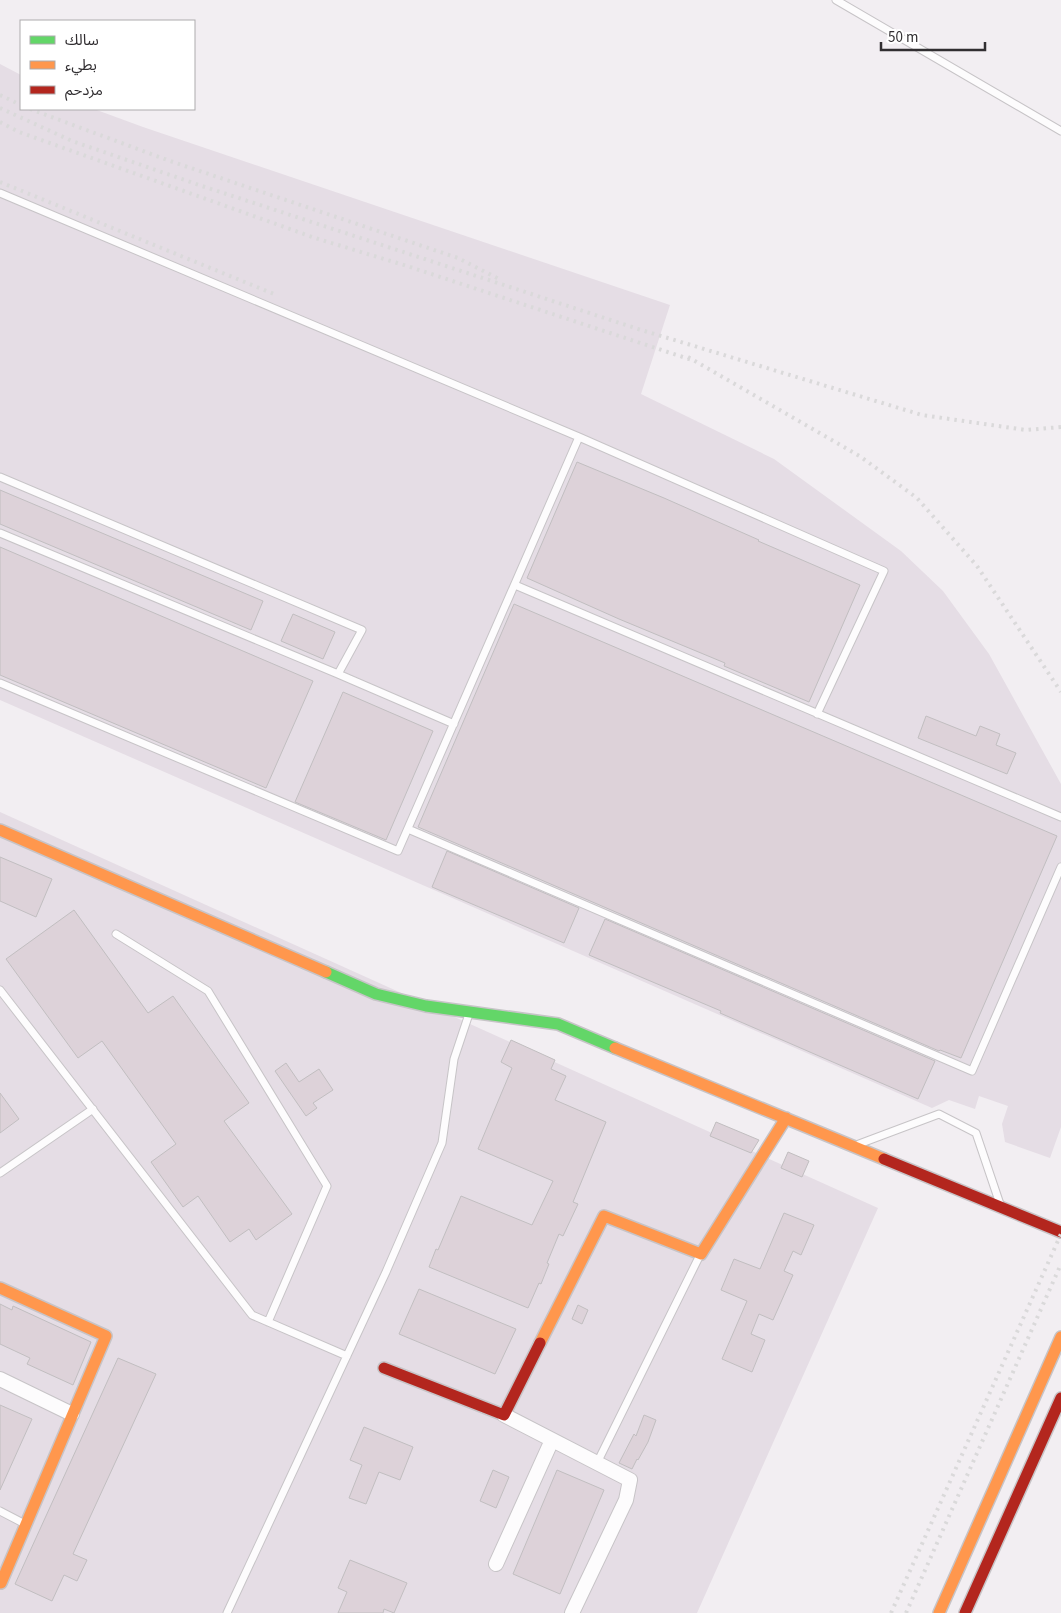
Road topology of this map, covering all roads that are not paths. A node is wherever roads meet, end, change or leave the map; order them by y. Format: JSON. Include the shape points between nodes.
{"nodes":[{"id":1,"x":836,"y":0,"type":"edge"},
{"id":2,"x":1061,"y":131,"type":"edge"},
{"id":3,"x":0,"y":193,"type":"edge"},
{"id":4,"x":580,"y":437,"type":"junction"},
{"id":5,"x":0,"y":477,"type":"edge"},
{"id":6,"x":0,"y":533,"type":"edge"},
{"id":7,"x":514,"y":585,"type":"junction"},
{"id":8,"x":338,"y":674,"type":"junction"},
{"id":9,"x":0,"y":683,"type":"edge"},
{"id":10,"x":818,"y":714,"type":"junction"},
{"id":11,"x":454,"y":724,"type":"junction"},
{"id":12,"x":1061,"y":817,"type":"edge"},
{"id":13,"x":0,"y":830,"type":"edge"},
{"id":14,"x":408,"y":830,"type":"junction"},
{"id":15,"x":1061,"y":867,"type":"edge"},
{"id":16,"x":116,"y":934,"type":"dead end"},
{"id":17,"x":0,"y":990,"type":"edge"},
{"id":18,"x":470,"y":1011,"type":"junction"},
{"id":19,"x":92,"y":1110,"type":"junction"},
{"id":20,"x":786,"y":1118,"type":"junction"},
{"id":21,"x":854,"y":1146,"type":"junction"},
{"id":22,"x":0,"y":1173,"type":"edge"},
{"id":23,"x":1001,"y":1207,"type":"junction"},
{"id":24,"x":1061,"y":1232,"type":"edge"},
{"id":25,"x":701,"y":1254,"type":"junction"},
{"id":26,"x":0,"y":1288,"type":"edge"},
{"id":27,"x":268,"y":1322,"type":"junction"},
{"id":28,"x":1061,"y":1337,"type":"edge"},
{"id":29,"x":347,"y":1356,"type":"junction"},
{"id":30,"x":384,"y":1368,"type":"dead end"},
{"id":31,"x":0,"y":1379,"type":"edge"},
{"id":32,"x":1061,"y":1398,"type":"edge"},
{"id":33,"x":72,"y":1414,"type":"junction"},
{"id":34,"x":504,"y":1415,"type":"junction"},
{"id":35,"x":552,"y":1440,"type":"junction"},
{"id":36,"x":597,"y":1463,"type":"junction"},
{"id":37,"x":0,"y":1511,"type":"edge"},
{"id":38,"x":25,"y":1524,"type":"junction"},
{"id":39,"x":496,"y":1564,"type":"dead end"},
{"id":40,"x":1,"y":1583,"type":"edge"},
{"id":41,"x":227,"y":1613,"type":"edge"},
{"id":42,"x":572,"y":1613,"type":"edge"},
{"id":43,"x":940,"y":1613,"type":"edge"},
{"id":44,"x":965,"y":1613,"type":"edge"}],
"edges":[{"from":1,"to":2,"type":"lane"},
{"from":3,"to":4,"type":"lane"},
{"from":4,"to":7,"type":"lane"},
{"from":4,"to":10,"type":"lane","via":[[884,571]]},
{"from":5,"to":8,"type":"lane","via":[[362,630]]},
{"from":6,"to":8,"type":"lane"},
{"from":7,"to":10,"type":"lane"},
{"from":7,"to":11,"type":"lane"},
{"from":8,"to":11,"type":"lane"},
{"from":9,"to":14,"type":"lane","via":[[398,851]]},
{"from":10,"to":12,"type":"lane"},
{"from":11,"to":14,"type":"lane"},
{"from":13,"to":18,"type":"street","via":[[376,994],[426,1006]]},
{"from":14,"to":15,"type":"lane","via":[[972,1071]]},
{"from":16,"to":27,"type":"lane","via":[[208,991],[327,1186]]},
{"from":17,"to":19,"type":"lane"},
{"from":18,"to":20,"type":"street","via":[[558,1024]]},
{"from":18,"to":29,"type":"lane","via":[[454,1059],[442,1144]]},
{"from":19,"to":22,"type":"lane"},
{"from":19,"to":27,"type":"lane","via":[[252,1315]]},
{"from":20,"to":21,"type":"street"},
{"from":20,"to":25,"type":"street"},
{"from":21,"to":23,"type":"street"},
{"from":21,"to":23,"type":"lane","via":[[939,1114],[976,1133]]},
{"from":23,"to":24,"type":"street"},
{"from":25,"to":34,"type":"street","via":[[604,1216]]},
{"from":25,"to":36,"type":"lane"},
{"from":26,"to":33,"type":"street","via":[[106,1336]]},
{"from":27,"to":29,"type":"lane"},
{"from":28,"to":43,"type":"street"},
{"from":29,"to":41,"type":"lane"},
{"from":30,"to":34,"type":"street"},
{"from":31,"to":33,"type":"street"},
{"from":32,"to":44,"type":"street"},
{"from":33,"to":38,"type":"street"},
{"from":34,"to":35,"type":"street"},
{"from":35,"to":36,"type":"street"},
{"from":35,"to":39,"type":"street"},
{"from":36,"to":42,"type":"street","via":[[630,1480],[626,1500]]},
{"from":37,"to":38,"type":"lane"},
{"from":38,"to":40,"type":"street"}]}
